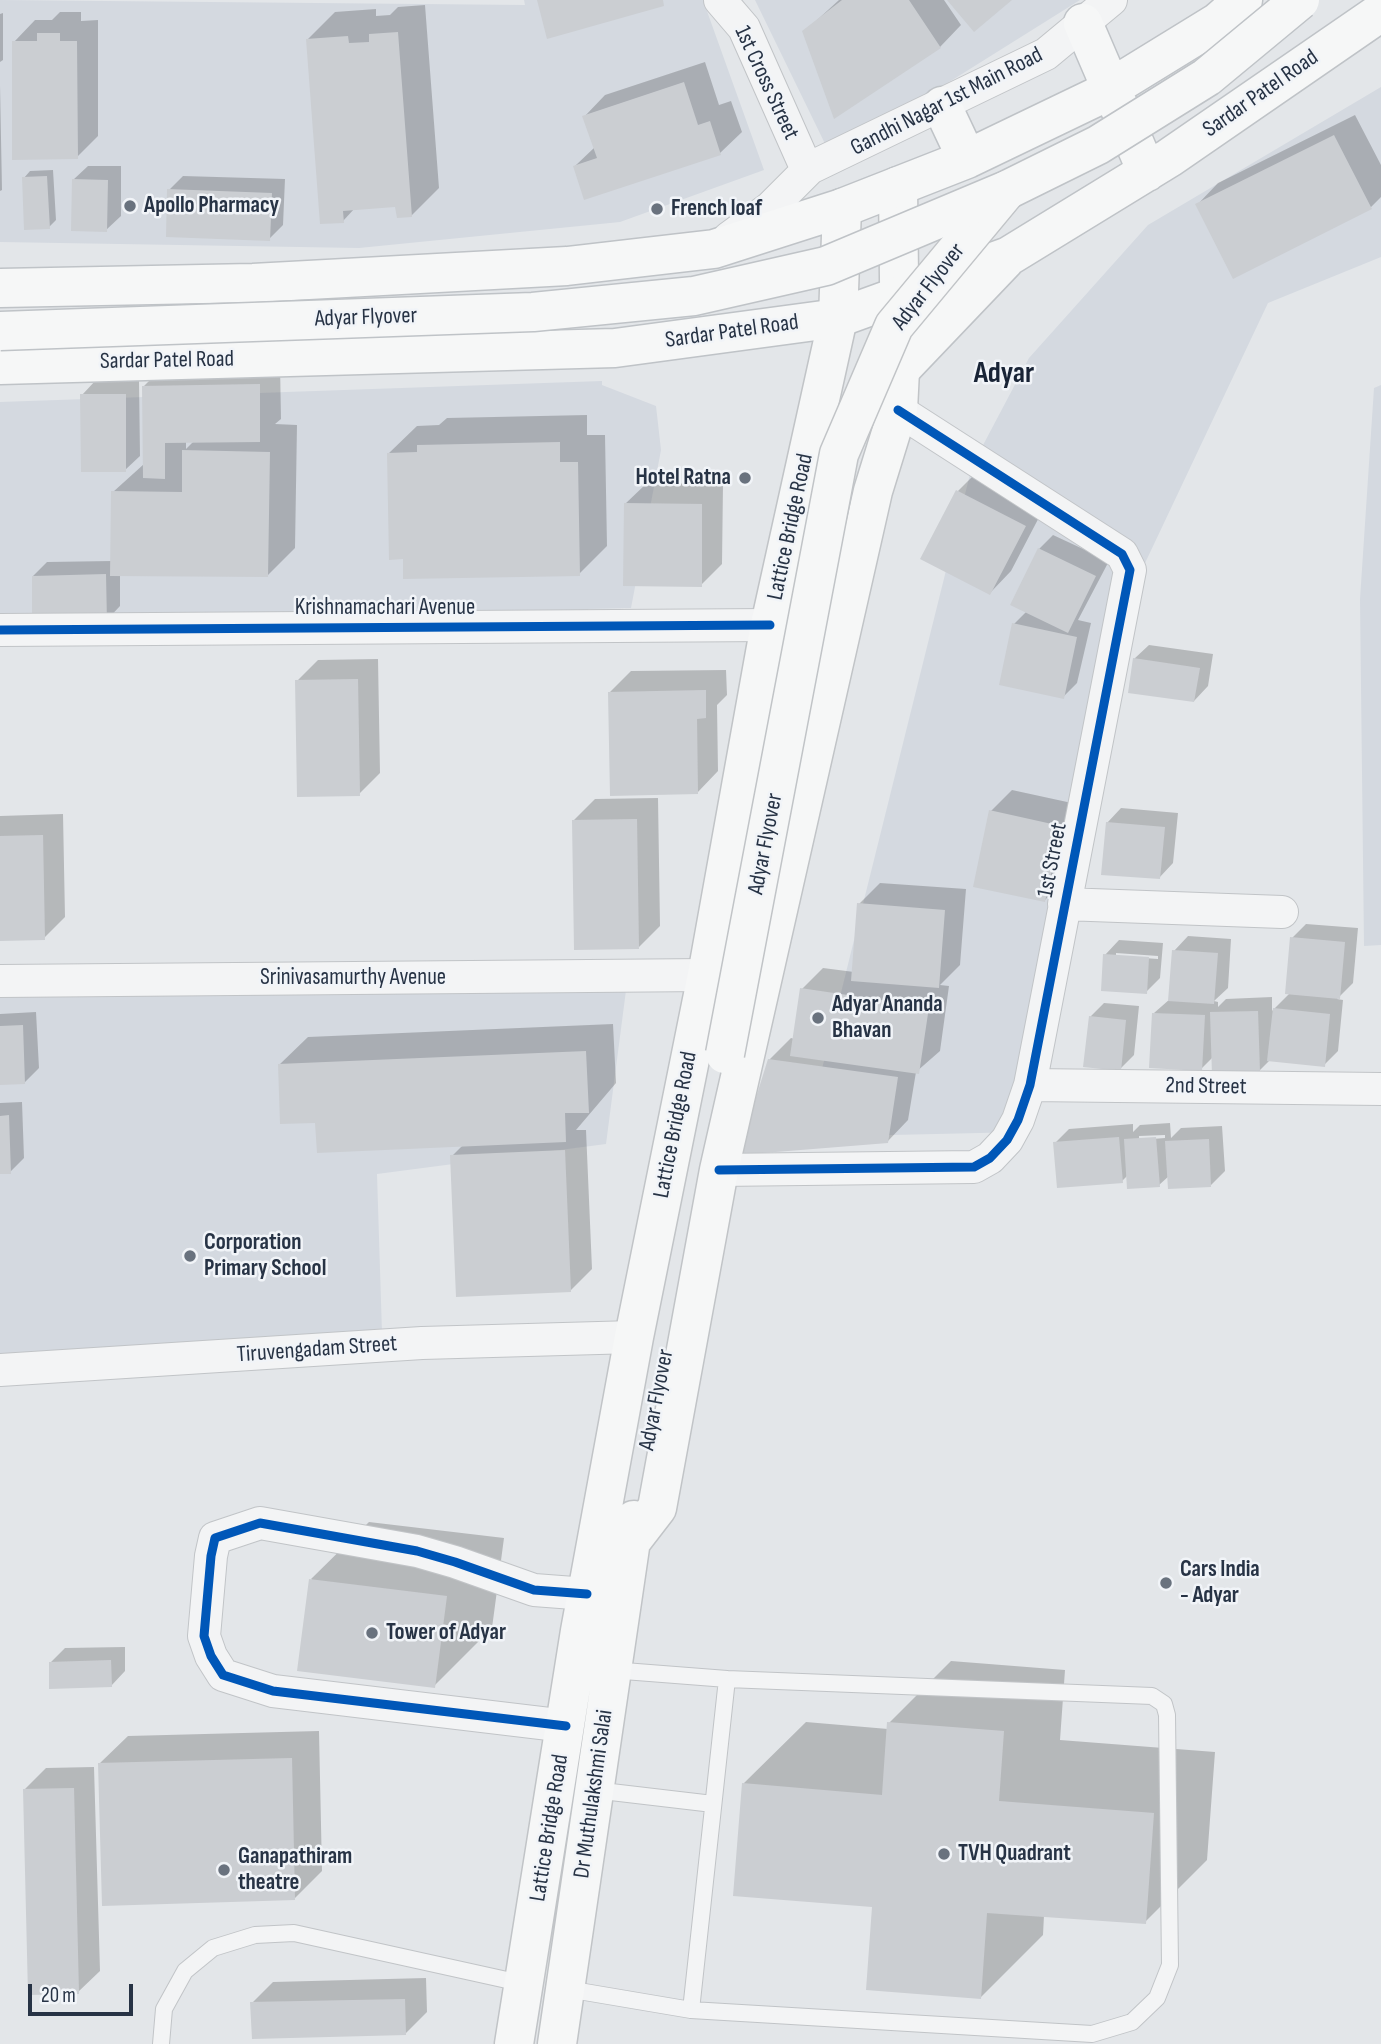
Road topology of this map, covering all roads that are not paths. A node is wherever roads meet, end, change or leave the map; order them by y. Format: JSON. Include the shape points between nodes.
{"nodes":[{"id":1,"x":719,"y":0,"type":"edge"},
{"id":2,"x":1243,"y":0,"type":"edge"},
{"id":3,"x":1300,"y":0,"type":"edge"},
{"id":4,"x":1097,"y":12,"type":"edge"},
{"id":5,"x":1381,"y":12,"type":"edge"},
{"id":6,"x":1113,"y":88,"type":"junction"},
{"id":7,"x":942,"y":106,"type":"junction"},
{"id":8,"x":967,"y":159,"type":"junction"},
{"id":9,"x":810,"y":168,"type":"junction"},
{"id":10,"x":1147,"y":172,"type":"junction"},
{"id":11,"x":898,"y":186,"type":"junction"},
{"id":12,"x":1007,"y":190,"type":"junction"},
{"id":13,"x":842,"y":208,"type":"junction"},
{"id":14,"x":714,"y":248,"type":"junction"},
{"id":15,"x":1009,"y":256,"type":"junction"},
{"id":16,"x":0,"y":288,"type":"edge"},
{"id":17,"x":898,"y":295,"type":"junction"},
{"id":18,"x":838,"y":318,"type":"junction"},
{"id":19,"x":0,"y":331,"type":"edge"},
{"id":20,"x":0,"y":365,"type":"edge"},
{"id":21,"x":900,"y":370,"type":"junction"},
{"id":22,"x":818,"y":398,"type":"junction"},
{"id":23,"x":898,"y":410,"type":"junction"},
{"id":24,"x":770,"y":625,"type":"junction"},
{"id":25,"x":0,"y":631,"type":"edge"},
{"id":26,"x":1064,"y":904,"type":"junction"},
{"id":27,"x":1282,"y":912,"type":"dead end"},
{"id":28,"x":707,"y":975,"type":"junction"},
{"id":29,"x":0,"y":981,"type":"edge"},
{"id":30,"x":1030,"y":1085,"type":"junction"},
{"id":31,"x":1381,"y":1089,"type":"edge"},
{"id":32,"x":719,"y":1170,"type":"junction"},
{"id":33,"x":634,"y":1337,"type":"junction"},
{"id":34,"x":0,"y":1370,"type":"edge"},
{"id":35,"x":630,"y":1544,"type":"junction"},
{"id":36,"x":587,"y":1594,"type":"junction"},
{"id":37,"x":611,"y":1670,"type":"junction"},
{"id":38,"x":727,"y":1679,"type":"junction"},
{"id":39,"x":566,"y":1726,"type":"junction"},
{"id":40,"x":594,"y":1790,"type":"junction"},
{"id":41,"x":713,"y":1804,"type":"junction"},
{"id":42,"x":525,"y":1984,"type":"junction"},
{"id":43,"x":567,"y":1989,"type":"junction"},
{"id":44,"x":691,"y":2010,"type":"junction"},
{"id":45,"x":161,"y":2044,"type":"edge"},
{"id":46,"x":514,"y":2044,"type":"edge"},
{"id":47,"x":557,"y":2044,"type":"edge"}],
"edges":[{"from":1,"to":9,"type":"street","name":"1st Cross Street","via":[[744,28]]},
{"from":2,"to":6,"type":"main road","via":[[1218,22]]},
{"from":3,"to":12,"type":"main road","name":"Adyar Flyover","bridge":true,"via":[[1207,77],[1098,145]]},
{"from":4,"to":6,"type":"main road"},
{"from":4,"to":7,"type":"street","name":"Gandhi Nagar 1st Main Road","via":[[1046,54]]},
{"from":5,"to":10,"type":"main road","name":"Sardar Patel Road"},
{"from":6,"to":8,"type":"main road"},
{"from":6,"to":10,"type":"main road"},
{"from":7,"to":8,"type":"main road"},
{"from":7,"to":9,"type":"street","name":"Gandhi Nagar 1st Main Road"},
{"from":8,"to":11,"type":"main road"},
{"from":9,"to":14,"type":"street","name":"Gandhi Nagar 1st Main Road","via":[[770,208]]},
{"from":10,"to":15,"type":"main road","name":"Sardar Patel Road"},
{"from":11,"to":13,"type":"main road"},
{"from":11,"to":17,"type":"main road"},
{"from":12,"to":19,"type":"main road","name":"Adyar Flyover","bridge":true,"via":[[827,266],[694,296],[533,312]]},
{"from":12,"to":35,"type":"main road","name":"Adyar Flyover","bridge":true,"via":[[894,326],[839,454]]},
{"from":13,"to":14,"type":"main road"},
{"from":13,"to":18,"type":"main road","name":"Lattice Bridge Road"},
{"from":14,"to":16,"type":"main road","via":[[567,266],[280,282]]},
{"from":15,"to":17,"type":"main road","name":"Sardar Patel Road"},
{"from":15,"to":21,"type":"main road"},
{"from":17,"to":18,"type":"main road","name":"Sardar Patel Road"},
{"from":17,"to":21,"type":"main road"},
{"from":18,"to":20,"type":"main road","name":"Sardar Patel Road","via":[[615,348]]},
{"from":18,"to":22,"type":"main road","name":"Lattice Bridge Road"},
{"from":21,"to":23,"type":"main road"},
{"from":22,"to":23,"type":"main road"},
{"from":22,"to":24,"type":"main road","name":"Lattice Bridge Road"},
{"from":23,"to":26,"type":"street","name":"1st Street","via":[[1126,558],[1130,570]]},
{"from":23,"to":32,"type":"main road","via":[[873,491]]},
{"from":24,"to":25,"type":"street","name":"Krishnamachari Avenue"},
{"from":24,"to":28,"type":"main road","name":"Lattice Bridge Road"},
{"from":26,"to":27,"type":"street"},
{"from":26,"to":30,"type":"street","name":"1st Street"},
{"from":28,"to":29,"type":"street","name":"Srinivasamurthy Avenue"},
{"from":28,"to":33,"type":"main road","name":"Lattice Bridge Road"},
{"from":30,"to":31,"type":"street","name":"2nd Street"},
{"from":30,"to":32,"type":"street","name":"1st Street","via":[[1007,1140],[974,1167]]},
{"from":32,"to":35,"type":"main road","via":[[657,1508]]},
{"from":33,"to":34,"type":"street","name":"Tiruvengadam Street","via":[[422,1343]]},
{"from":33,"to":36,"type":"main road","name":"Lattice Bridge Road"},
{"from":35,"to":37,"type":"main road","name":"Dr Muthulakshmi Salai"},
{"from":36,"to":39,"type":"main road","name":"Lattice Bridge Road"},
{"from":36,"to":39,"type":"street","via":[[534,1590],[417,1551],[260,1523],[215,1538],[211,1556],[204,1636],[223,1675],[273,1691]]},
{"from":37,"to":38,"type":"lane"},
{"from":37,"to":40,"type":"main road","name":"Dr Muthulakshmi Salai"},
{"from":38,"to":41,"type":"lane"},
{"from":38,"to":44,"type":"lane","via":[[1152,1696],[1164,1704],[1167,1715],[1170,1965],[1157,1998],[1132,2022],[1092,2034]]},
{"from":39,"to":42,"type":"main road","name":"Lattice Bridge Road"},
{"from":40,"to":41,"type":"lane"},
{"from":40,"to":43,"type":"main road","name":"Dr Muthulakshmi Salai"},
{"from":41,"to":44,"type":"lane"},
{"from":42,"to":45,"type":"lane","via":[[294,1933],[256,1935],[213,1948],[185,1970],[164,2008]]},
{"from":42,"to":46,"type":"main road","name":"Lattice Bridge Road"},
{"from":43,"to":44,"type":"lane"},
{"from":43,"to":47,"type":"main road","name":"Dr Muthulakshmi Salai"}]}
